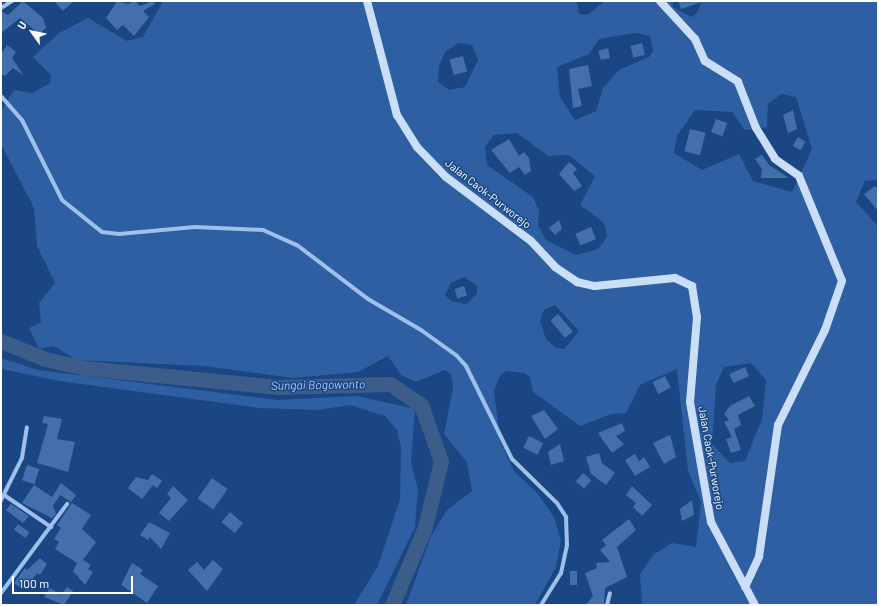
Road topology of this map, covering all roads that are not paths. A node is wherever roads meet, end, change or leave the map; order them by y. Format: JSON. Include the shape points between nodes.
{"nodes":[{"id":1,"x":12,"y":1,"type":"edge"},
{"id":2,"x":367,"y":1,"type":"edge"},
{"id":3,"x":660,"y":1,"type":"edge"},
{"id":4,"x":1,"y":8,"type":"edge"},
{"id":5,"x":1,"y":96,"type":"edge"},
{"id":6,"x":27,"y":427,"type":"dead end"},
{"id":7,"x":4,"y":495,"type":"junction"},
{"id":8,"x":1,"y":500,"type":"edge"},
{"id":9,"x":67,"y":504,"type":"dead end"},
{"id":10,"x":51,"y":527,"type":"junction"},
{"id":11,"x":745,"y":587,"type":"junction"},
{"id":12,"x":1,"y":593,"type":"edge"},
{"id":13,"x":610,"y":593,"type":"dead end"},
{"id":14,"x":541,"y":605,"type":"edge"},
{"id":15,"x":607,"y":605,"type":"edge"},
{"id":16,"x":755,"y":605,"type":"edge"}],
"edges":[{"from":1,"to":4,"type":"street"},
{"from":2,"to":11,"type":"street","name":"Jalan Caok-Purworejo","via":[[397,115],[417,147],[446,177],[531,241],[555,267],[577,282],[594,286],[675,278],[692,286],[696,298],[690,402],[692,422],[703,462],[711,522]]},
{"from":3,"to":11,"type":"street","via":[[695,39],[705,61],[738,82],[756,128],[775,159],[799,176],[842,281],[825,330],[778,425],[758,557]]},
{"from":5,"to":14,"type":"street","via":[[22,120],[62,200],[102,232],[119,234],[195,227],[263,230],[297,245],[368,299],[421,330],[456,356],[466,366],[512,459],[557,503],[566,517],[567,545],[561,573]]},
{"from":6,"to":7,"type":"street","via":[[22,458]]},
{"from":7,"to":8,"type":"street"},
{"from":7,"to":10,"type":"street"},
{"from":9,"to":10,"type":"street"},
{"from":10,"to":12,"type":"street"},
{"from":11,"to":16,"type":"street","name":"Jalan Caok-Purworejo"},
{"from":13,"to":15,"type":"street"}]}
